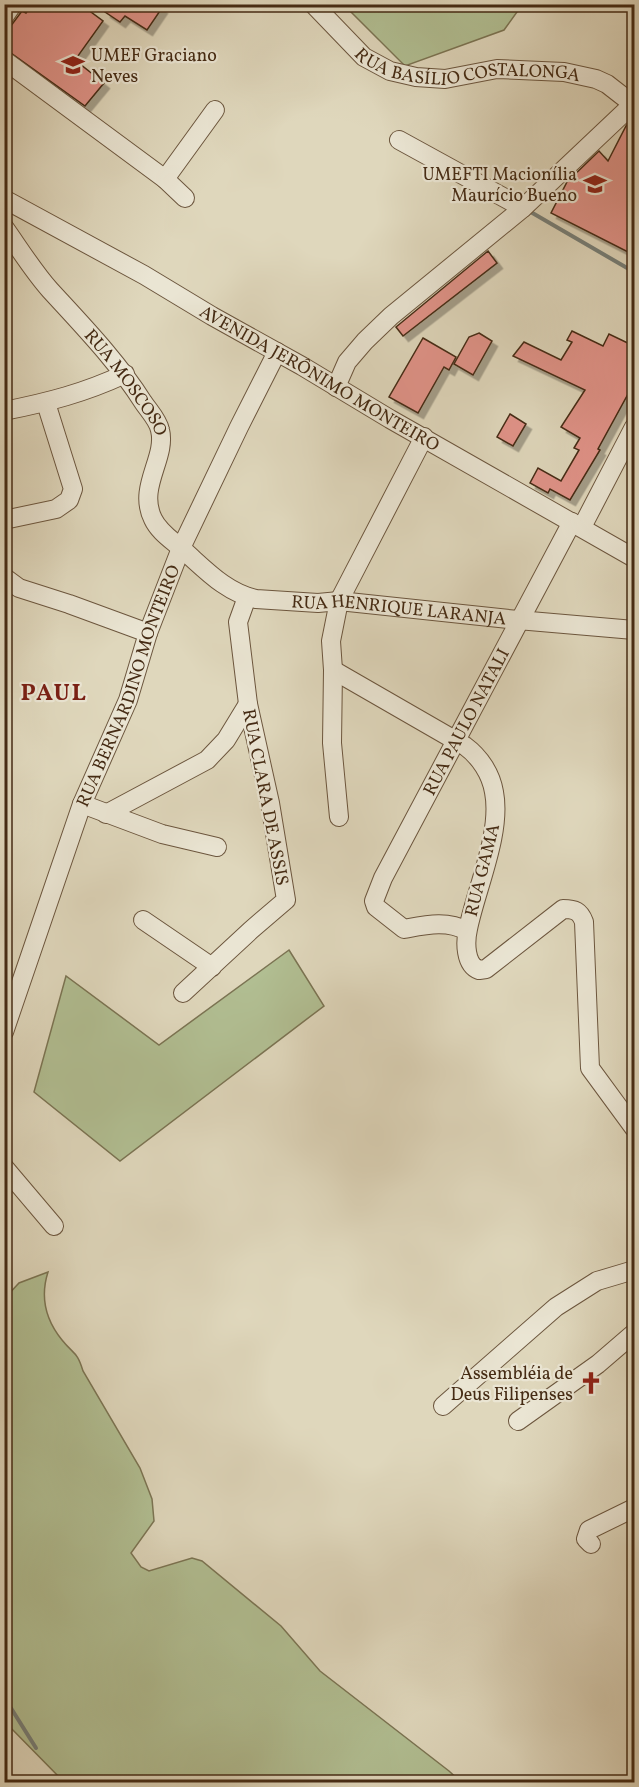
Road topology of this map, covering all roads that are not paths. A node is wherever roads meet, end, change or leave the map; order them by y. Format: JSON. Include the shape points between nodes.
{"nodes":[{"id":1,"x":13,"y":4,"type":"edge"},
{"id":2,"x":313,"y":4,"type":"edge"},
{"id":3,"x":4,"y":17,"type":"edge"},
{"id":4,"x":4,"y":60,"type":"edge"},
{"id":5,"x":634,"y":104,"type":"edge"},
{"id":6,"x":215,"y":110,"type":"dead end"},
{"id":7,"x":399,"y":140,"type":"dead end"},
{"id":8,"x":165,"y":179,"type":"junction"},
{"id":9,"x":185,"y":198,"type":"dead end"},
{"id":10,"x":4,"y":199,"type":"edge"},
{"id":11,"x":523,"y":208,"type":"junction"},
{"id":12,"x":4,"y":227,"type":"edge"},
{"id":13,"x":10,"y":246,"type":"edge"},
{"id":14,"x":277,"y":352,"type":"junction"},
{"id":15,"x":125,"y":374,"type":"junction"},
{"id":16,"x":336,"y":387,"type":"junction"},
{"id":17,"x":46,"y":403,"type":"junction"},
{"id":18,"x":4,"y":411,"type":"edge"},
{"id":19,"x":634,"y":427,"type":"edge"},
{"id":20,"x":424,"y":437,"type":"junction"},
{"id":21,"x":4,"y":520,"type":"edge"},
{"id":22,"x":577,"y":524,"type":"junction"},
{"id":23,"x":181,"y":548,"type":"junction"},
{"id":24,"x":634,"y":558,"type":"edge"},
{"id":25,"x":4,"y":577,"type":"edge"},
{"id":26,"x":247,"y":597,"type":"junction"},
{"id":27,"x":339,"y":601,"type":"junction"},
{"id":28,"x":82,"y":603,"type":"dead end"},
{"id":29,"x":518,"y":620,"type":"junction"},
{"id":30,"x":150,"y":629,"type":"junction"},
{"id":31,"x":634,"y":630,"type":"edge"},
{"id":32,"x":333,"y":669,"type":"junction"},
{"id":33,"x":248,"y":704,"type":"junction"},
{"id":34,"x":456,"y":740,"type":"junction"},
{"id":35,"x":82,"y":804,"type":"junction"},
{"id":36,"x":106,"y":814,"type":"junction"},
{"id":37,"x":339,"y":817,"type":"dead end"},
{"id":38,"x":218,"y":847,"type":"dead end"},
{"id":39,"x":390,"y":919,"type":"joint"},
{"id":40,"x":143,"y":920,"type":"dead end"},
{"id":41,"x":467,"y":931,"type":"junction"},
{"id":42,"x":212,"y":967,"type":"junction"},
{"id":43,"x":183,"y":993,"type":"dead end"},
{"id":44,"x":4,"y":1032,"type":"edge"},
{"id":45,"x":634,"y":1128,"type":"edge"},
{"id":46,"x":8,"y":1178,"type":"edge"},
{"id":47,"x":54,"y":1226,"type":"dead end"},
{"id":48,"x":634,"y":1270,"type":"edge"},
{"id":49,"x":634,"y":1333,"type":"edge"},
{"id":50,"x":443,"y":1406,"type":"dead end"},
{"id":51,"x":518,"y":1421,"type":"dead end"},
{"id":52,"x":634,"y":1508,"type":"edge"},
{"id":53,"x":591,"y":1544,"type":"dead end"}],
"edges":[{"from":1,"to":3,"type":"street"},
{"from":2,"to":5,"type":"street","name":"RUA BASÍLIO COSTALONGA","via":[[364,57],[390,71],[445,79],[497,69],[564,72],[607,84]]},
{"from":4,"to":8,"type":"street"},
{"from":5,"to":11,"type":"street"},
{"from":6,"to":8,"type":"street"},
{"from":7,"to":11,"type":"street"},
{"from":8,"to":9,"type":"street"},
{"from":10,"to":14,"type":"street","name":"AVENIDA JERÔNIMO MONTEIRO"},
{"from":11,"to":16,"type":"street","via":[[391,316],[347,362]]},
{"from":12,"to":13,"type":"street","name":"RUA MOSCOSO"},
{"from":13,"to":15,"type":"street","name":"RUA MOSCOSO"},
{"from":14,"to":16,"type":"street","name":"AVENIDA JERÔNIMO MONTEIRO"},
{"from":14,"to":23,"type":"street","name":"RUA BERNARDINO MONTEIRO"},
{"from":15,"to":17,"type":"street"},
{"from":15,"to":23,"type":"street","name":"RUA MOSCOSO","via":[[160,429],[161,441],[149,488],[153,519],[165,536]]},
{"from":16,"to":20,"type":"street","name":"AVENIDA JERÔNIMO MONTEIRO"},
{"from":17,"to":18,"type":"street"},
{"from":17,"to":21,"type":"street","via":[[73,489],[69,500],[56,509]]},
{"from":19,"to":22,"type":"street","name":"RUA PAULO NATALI"},
{"from":20,"to":22,"type":"street","name":"AVENIDA JERÔNIMO MONTEIRO"},
{"from":20,"to":27,"type":"street"},
{"from":22,"to":24,"type":"street","name":"AVENIDA JERÔNIMO MONTEIRO"},
{"from":22,"to":29,"type":"street","name":"RUA PAULO NATALI"},
{"from":23,"to":26,"type":"street","name":"RUA HENRIQUE LARANJA","via":[[217,581]]},
{"from":23,"to":30,"type":"street","name":"RUA BERNARDINO MONTEIRO"},
{"from":25,"to":30,"type":"street","via":[[19,588]]},
{"from":26,"to":27,"type":"street","name":"RUA HENRIQUE LARANJA"},
{"from":26,"to":33,"type":"street","name":"RUA CLARA DE ASSIS","via":[[238,622]]},
{"from":27,"to":29,"type":"street","name":"RUA HENRIQUE LARANJA"},
{"from":27,"to":32,"type":"street","via":[[331,641]]},
{"from":28,"to":30,"type":"street"},
{"from":29,"to":31,"type":"street","name":"RUA HENRIQUE LARANJA"},
{"from":29,"to":34,"type":"street","name":"RUA PAULO NATALI"},
{"from":30,"to":35,"type":"street","name":"RUA BERNARDINO MONTEIRO","via":[[128,700]]},
{"from":32,"to":34,"type":"street","name":"RUA GAMA"},
{"from":32,"to":37,"type":"street","via":[[332,743]]},
{"from":33,"to":36,"type":"street","via":[[226,740],[207,760]]},
{"from":33,"to":42,"type":"street","name":"RUA CLARA DE ASSIS","via":[[286,900]]},
{"from":34,"to":39,"type":"street","name":"RUA PAULO NATALI","via":[[374,901]]},
{"from":34,"to":41,"type":"street","name":"RUA GAMA","via":[[474,752],[486,768],[494,792],[495,814],[484,873]]},
{"from":35,"to":36,"type":"street"},
{"from":35,"to":44,"type":"street","name":"RUA BERNARDINO MONTEIRO"},
{"from":36,"to":38,"type":"street","via":[[162,834]]},
{"from":39,"to":41,"type":"street","name":"RUA GAMA","via":[[404,929],[438,924]]},
{"from":40,"to":42,"type":"street"},
{"from":41,"to":45,"type":"street","via":[[471,965],[486,969],[563,909],[580,913],[584,922],[590,1068]]},
{"from":42,"to":43,"type":"street","name":"RUA CLARA DE ASSIS"},
{"from":46,"to":47,"type":"street"},
{"from":48,"to":50,"type":"street","via":[[597,1281],[556,1307]]},
{"from":49,"to":51,"type":"street"},
{"from":52,"to":53,"type":"street","via":[[589,1530],[586,1539]]}]}
